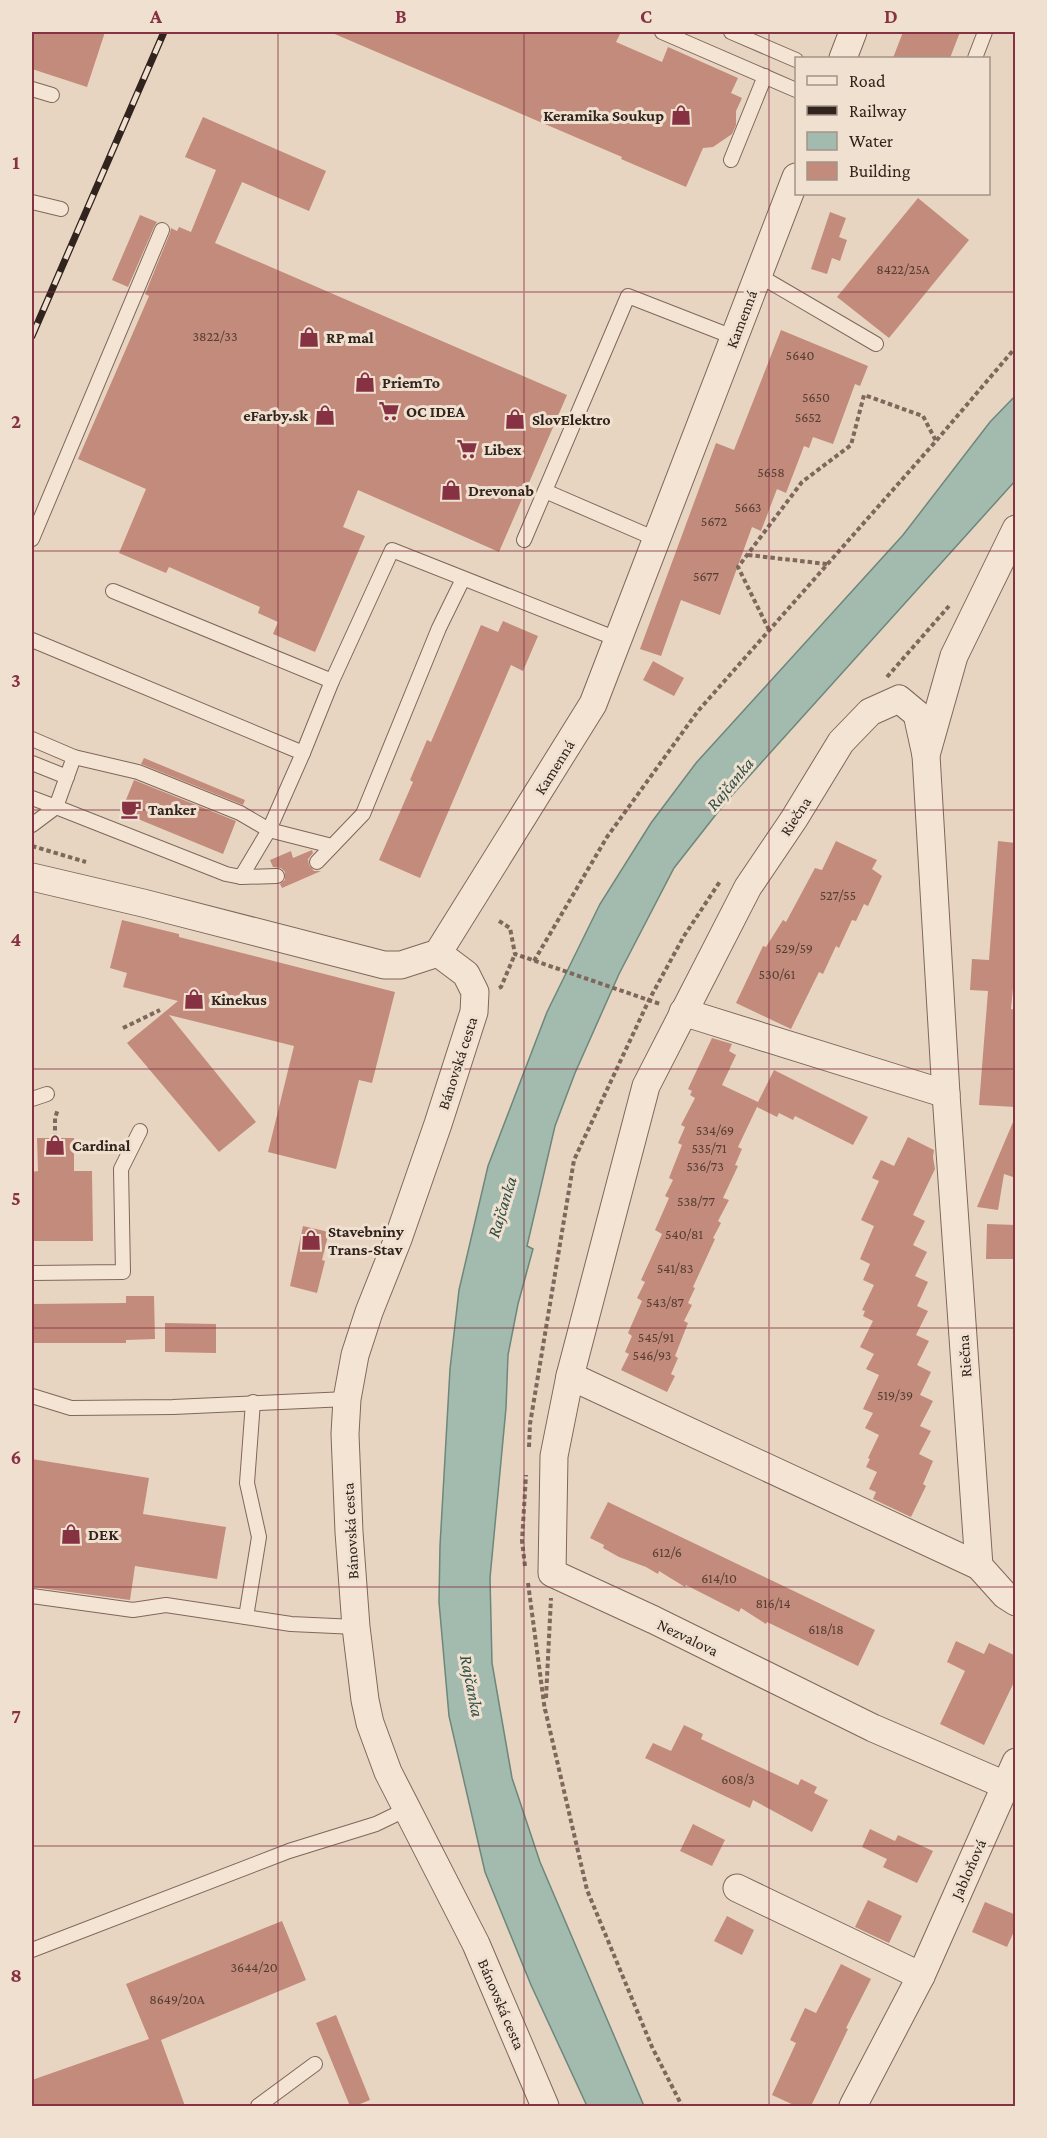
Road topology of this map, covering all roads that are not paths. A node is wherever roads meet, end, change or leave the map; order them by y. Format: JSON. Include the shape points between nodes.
{"nodes":[{"id":1,"x":662,"y":32,"type":"edge"},
{"id":2,"x":731,"y":32,"type":"edge"},
{"id":3,"x":853,"y":32,"type":"edge"},
{"id":4,"x":985,"y":32,"type":"edge"},
{"id":5,"x":843,"y":57,"type":"edge"},
{"id":6,"x":975,"y":57,"type":"edge"},
{"id":7,"x":795,"y":60,"type":"edge"},
{"id":8,"x":765,"y":76,"type":"junction"},
{"id":9,"x":32,"y":89,"type":"edge"},
{"id":10,"x":795,"y":90,"type":"edge"},
{"id":11,"x":52,"y":95,"type":"dead end"},
{"id":12,"x":731,"y":160,"type":"dead end"},
{"id":13,"x":795,"y":180,"type":"edge"},
{"id":14,"x":32,"y":202,"type":"edge"},
{"id":15,"x":61,"y":209,"type":"dead end"},
{"id":16,"x":162,"y":230,"type":"dead end"},
{"id":17,"x":758,"y":275,"type":"junction"},
{"id":18,"x":733,"y":337,"type":"junction"},
{"id":19,"x":876,"y":344,"type":"dead end"},
{"id":20,"x":545,"y":491,"type":"junction"},
{"id":21,"x":1016,"y":529,"type":"edge"},
{"id":22,"x":32,"y":539,"type":"edge"},
{"id":23,"x":656,"y":539,"type":"junction"},
{"id":24,"x":524,"y":540,"type":"dead end"},
{"id":25,"x":463,"y":579,"type":"junction"},
{"id":26,"x":113,"y":591,"type":"dead end"},
{"id":27,"x":617,"y":639,"type":"junction"},
{"id":28,"x":32,"y":640,"type":"edge"},
{"id":29,"x":332,"y":681,"type":"junction"},
{"id":30,"x":32,"y":739,"type":"edge"},
{"id":31,"x":303,"y":753,"type":"junction"},
{"id":32,"x":926,"y":755,"type":"junction"},
{"id":33,"x":74,"y":757,"type":"junction"},
{"id":34,"x":32,"y":763,"type":"edge"},
{"id":35,"x":67,"y":777,"type":"junction"},
{"id":36,"x":32,"y":798,"type":"edge"},
{"id":37,"x":56,"y":807,"type":"junction"},
{"id":38,"x":32,"y":825,"type":"edge"},
{"id":39,"x":269,"y":830,"type":"junction"},
{"id":40,"x":332,"y":846,"type":"junction"},
{"id":41,"x":317,"y":862,"type":"dead end"},
{"id":42,"x":241,"y":876,"type":"junction"},
{"id":43,"x":276,"y":876,"type":"dead end"},
{"id":44,"x":32,"y":877,"type":"edge"},
{"id":45,"x":438,"y":953,"type":"junction"},
{"id":46,"x":683,"y":1012,"type":"junction"},
{"id":47,"x":47,"y":1094,"type":"dead end"},
{"id":48,"x":946,"y":1094,"type":"junction"},
{"id":49,"x":32,"y":1099,"type":"edge"},
{"id":50,"x":140,"y":1131,"type":"dead end"},
{"id":51,"x":32,"y":1273,"type":"edge"},
{"id":52,"x":570,"y":1376,"type":"junction"},
{"id":53,"x":32,"y":1396,"type":"edge"},
{"id":54,"x":347,"y":1399,"type":"junction"},
{"id":55,"x":253,"y":1402,"type":"junction"},
{"id":56,"x":978,"y":1566,"type":"junction"},
{"id":57,"x":32,"y":1596,"type":"edge"},
{"id":58,"x":1016,"y":1602,"type":"edge"},
{"id":59,"x":246,"y":1617,"type":"junction"},
{"id":60,"x":356,"y":1627,"type":"junction"},
{"id":61,"x":1010,"y":1773,"type":"edge"},
{"id":62,"x":407,"y":1809,"type":"junction"},
{"id":63,"x":737,"y":1888,"type":"dead end"},
{"id":64,"x":32,"y":1950,"type":"edge"},
{"id":65,"x":921,"y":1976,"type":"junction"},
{"id":66,"x":315,"y":2064,"type":"dead end"},
{"id":67,"x":258,"y":2106,"type":"edge"},
{"id":68,"x":545,"y":2106,"type":"edge"},
{"id":69,"x":853,"y":2106,"type":"edge"}],
"edges":[{"from":1,"to":8,"type":"lane"},
{"from":2,"to":7,"type":"lane"},
{"from":3,"to":5,"type":"street"},
{"from":4,"to":6,"type":"lane"},
{"from":8,"to":10,"type":"lane"},
{"from":8,"to":12,"type":"lane"},
{"from":9,"to":11,"type":"lane"},
{"from":13,"to":17,"type":"street","name":"Kamenná"},
{"from":14,"to":15,"type":"lane"},
{"from":16,"to":22,"type":"lane"},
{"from":17,"to":18,"type":"street","name":"Kamenná"},
{"from":17,"to":19,"type":"lane"},
{"from":18,"to":20,"type":"lane","via":[[628,296]]},
{"from":18,"to":23,"type":"street","name":"Kamenná"},
{"from":20,"to":23,"type":"lane"},
{"from":20,"to":24,"type":"lane"},
{"from":21,"to":32,"type":"street","name":"Riečna","via":[[954,656]]},
{"from":23,"to":27,"type":"street","name":"Kamenná"},
{"from":25,"to":27,"type":"lane"},
{"from":25,"to":29,"type":"lane","via":[[392,550]]},
{"from":25,"to":40,"type":"lane","via":[[363,814]]},
{"from":26,"to":29,"type":"lane"},
{"from":27,"to":45,"type":"street","name":"Kamenná","via":[[593,704]]},
{"from":28,"to":31,"type":"lane"},
{"from":29,"to":31,"type":"lane"},
{"from":30,"to":33,"type":"lane"},
{"from":31,"to":39,"type":"lane"},
{"from":32,"to":46,"type":"street","name":"Riečna","via":[[917,714],[899,699],[870,712],[841,742],[748,887]]},
{"from":32,"to":48,"type":"street","name":"Riečna"},
{"from":33,"to":35,"type":"lane"},
{"from":33,"to":39,"type":"lane","via":[[138,772],[240,813]]},
{"from":34,"to":35,"type":"lane"},
{"from":35,"to":37,"type":"lane"},
{"from":36,"to":37,"type":"lane"},
{"from":37,"to":38,"type":"lane"},
{"from":37,"to":42,"type":"lane","via":[[226,874]]},
{"from":39,"to":40,"type":"lane"},
{"from":39,"to":42,"type":"lane"},
{"from":40,"to":41,"type":"lane"},
{"from":42,"to":43,"type":"lane"},
{"from":44,"to":45,"type":"street","via":[[384,965]]},
{"from":45,"to":54,"type":"street","name":"Bánovská cesta","via":[[466,974],[475,992],[474,1012],[416,1187],[369,1312],[355,1355]]},
{"from":46,"to":48,"type":"street"},
{"from":46,"to":52,"type":"street","name":"Riečna","via":[[646,1086]]},
{"from":47,"to":49,"type":"lane"},
{"from":48,"to":56,"type":"street","name":"Riečna"},
{"from":50,"to":51,"type":"lane","via":[[121,1169],[123,1272]]},
{"from":52,"to":56,"type":"street"},
{"from":52,"to":61,"type":"street","name":"Nezvalova","via":[[554,1456],[552,1573],[873,1728]]},
{"from":53,"to":55,"type":"lane","via":[[71,1408]]},
{"from":54,"to":55,"type":"lane"},
{"from":54,"to":60,"type":"street","name":"Bánovská cesta","via":[[345,1434]]},
{"from":55,"to":59,"type":"lane","via":[[247,1484],[259,1537]]},
{"from":56,"to":58,"type":"street"},
{"from":57,"to":59,"type":"lane","via":[[133,1610],[166,1605]]},
{"from":59,"to":60,"type":"lane"},
{"from":60,"to":62,"type":"street","name":"Bánovská cesta","via":[[370,1723]]},
{"from":61,"to":65,"type":"street","name":"Jabloňová"},
{"from":62,"to":64,"type":"lane","via":[[376,1824],[289,1851]]},
{"from":62,"to":68,"type":"street","name":"Bánovská cesta","via":[[476,1944]]},
{"from":63,"to":65,"type":"street"},
{"from":65,"to":69,"type":"street","name":"Jabloňová"},
{"from":66,"to":67,"type":"lane"}]}
